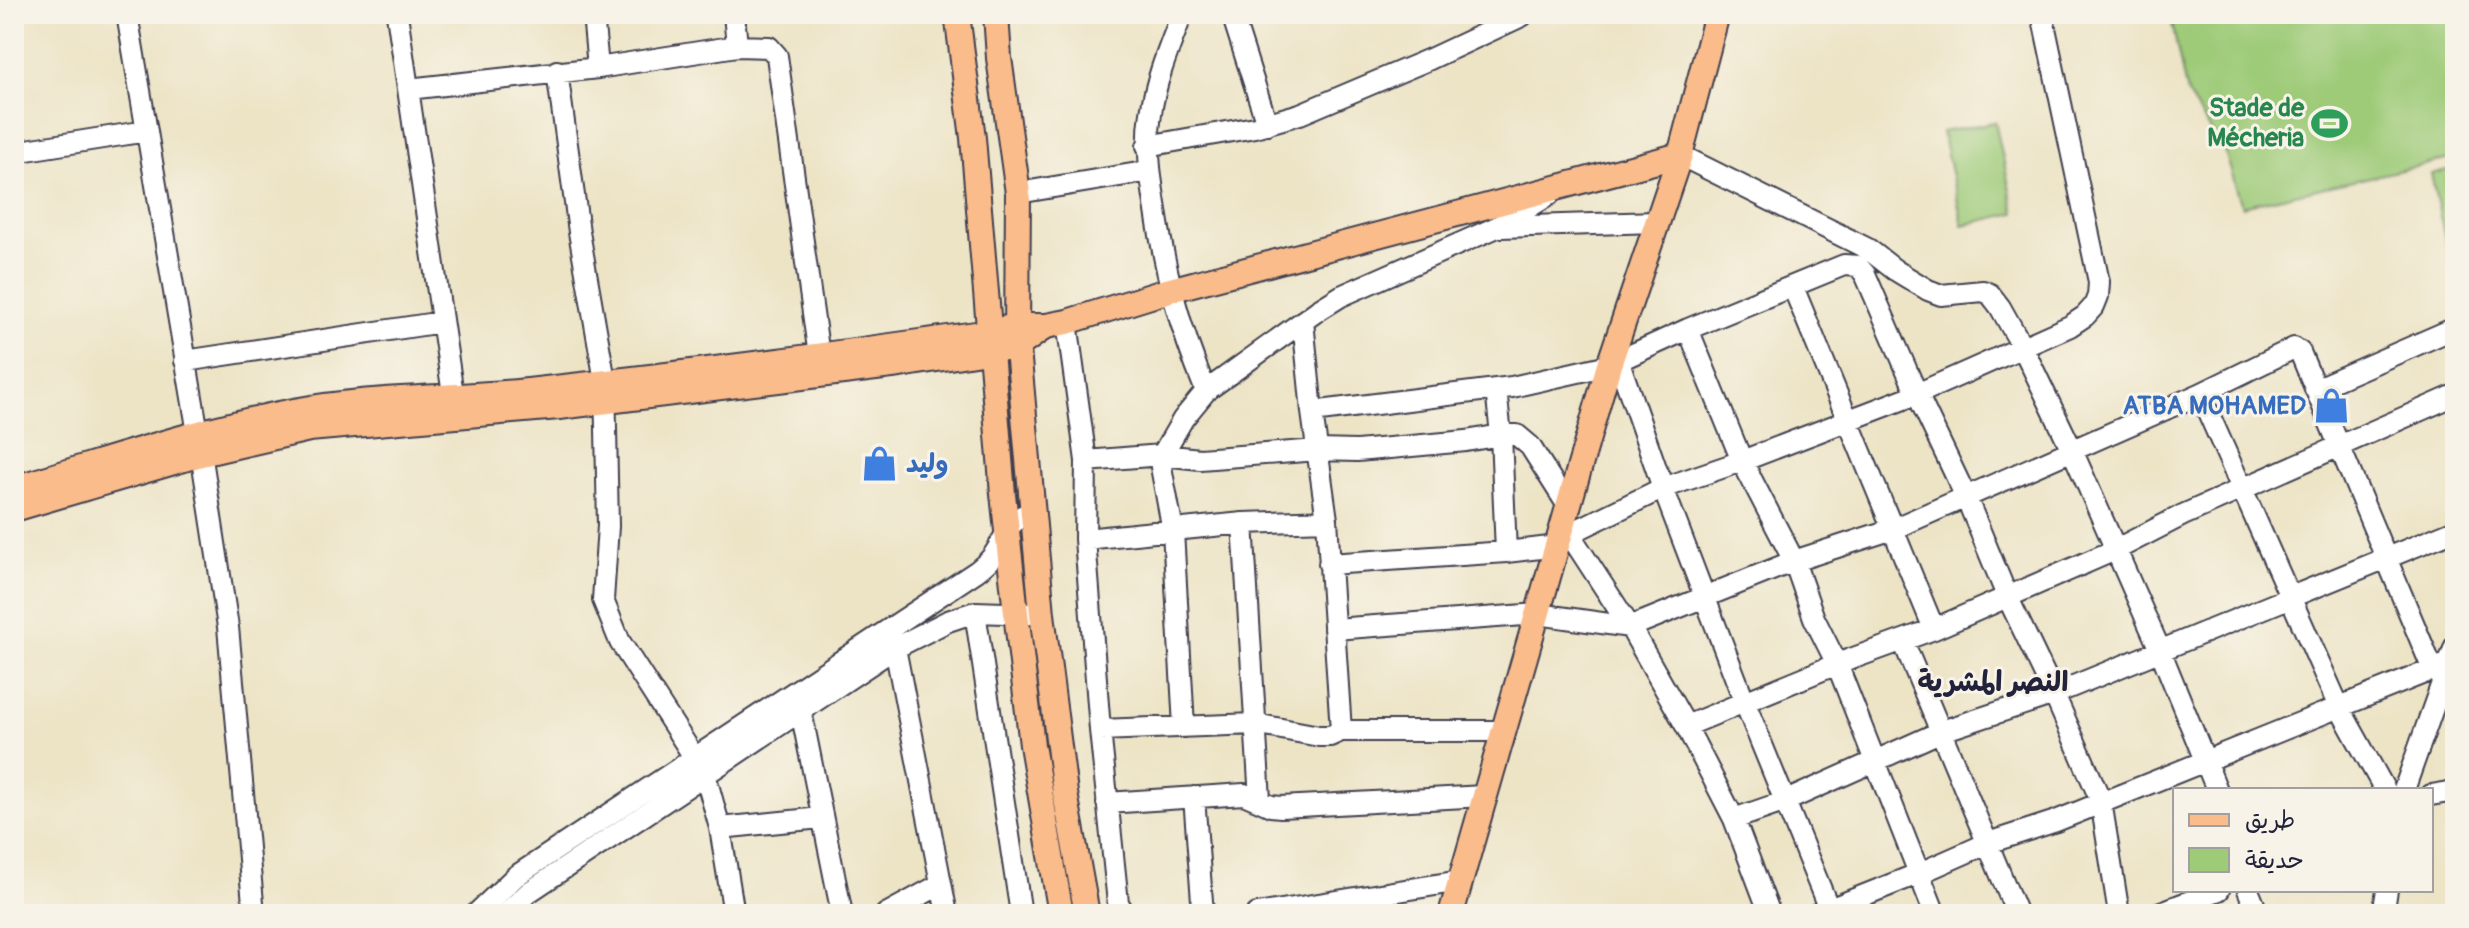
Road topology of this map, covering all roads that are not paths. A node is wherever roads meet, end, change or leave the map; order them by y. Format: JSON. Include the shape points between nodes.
{"nodes":[{"id":1,"x":127,"y":14,"type":"edge"},
{"id":2,"x":397,"y":14,"type":"edge"},
{"id":3,"x":593,"y":14,"type":"edge"},
{"id":4,"x":734,"y":14,"type":"edge"},
{"id":5,"x":957,"y":14,"type":"edge"},
{"id":6,"x":996,"y":14,"type":"edge"},
{"id":7,"x":1182,"y":14,"type":"edge"},
{"id":8,"x":1232,"y":14,"type":"edge"},
{"id":9,"x":1717,"y":14,"type":"edge"},
{"id":10,"x":2042,"y":14,"type":"edge"},
{"id":11,"x":1522,"y":15,"type":"edge"},
{"id":12,"x":737,"y":46,"type":"junction"},
{"id":13,"x":598,"y":68,"type":"junction"},
{"id":14,"x":557,"y":71,"type":"junction"},
{"id":15,"x":408,"y":89,"type":"junction"},
{"id":16,"x":1267,"y":124,"type":"junction"},
{"id":17,"x":147,"y":131,"type":"junction"},
{"id":18,"x":1010,"y":134,"type":"junction"},
{"id":19,"x":973,"y":138,"type":"junction"},
{"id":20,"x":1147,"y":146,"type":"junction"},
{"id":21,"x":14,"y":152,"type":"edge"},
{"id":22,"x":1680,"y":155,"type":"junction"},
{"id":23,"x":1150,"y":171,"type":"junction"},
{"id":24,"x":1563,"y":186,"type":"junction"},
{"id":25,"x":1018,"y":193,"type":"junction"},
{"id":26,"x":1656,"y":222,"type":"junction"},
{"id":27,"x":1497,"y":227,"type":"junction"},
{"id":28,"x":1793,"y":287,"type":"junction"},
{"id":29,"x":1170,"y":290,"type":"junction"},
{"id":30,"x":1303,"y":321,"type":"junction"},
{"id":31,"x":442,"y":322,"type":"junction"},
{"id":32,"x":1057,"y":324,"type":"junction"},
{"id":33,"x":2455,"y":328,"type":"edge"},
{"id":34,"x":1688,"y":329,"type":"junction"},
{"id":35,"x":1017,"y":336,"type":"junction"},
{"id":36,"x":991,"y":342,"type":"junction"},
{"id":37,"x":2023,"y":348,"type":"junction"},
{"id":38,"x":185,"y":361,"type":"junction"},
{"id":39,"x":1614,"y":363,"type":"junction"},
{"id":40,"x":820,"y":365,"type":"junction"},
{"id":41,"x":1496,"y":389,"type":"junction"},
{"id":42,"x":2315,"y":389,"type":"junction"},
{"id":43,"x":605,"y":390,"type":"junction"},
{"id":44,"x":1206,"y":391,"type":"junction"},
{"id":45,"x":1917,"y":394,"type":"junction"},
{"id":46,"x":2200,"y":394,"type":"junction"},
{"id":47,"x":2455,"y":395,"type":"edge"},
{"id":48,"x":454,"y":406,"type":"junction"},
{"id":49,"x":1312,"y":412,"type":"junction"},
{"id":50,"x":1848,"y":421,"type":"junction"},
{"id":51,"x":1501,"y":435,"type":"junction"},
{"id":52,"x":200,"y":443,"type":"junction"},
{"id":53,"x":2339,"y":446,"type":"junction"},
{"id":54,"x":1318,"y":450,"type":"junction"},
{"id":55,"x":2072,"y":450,"type":"junction"},
{"id":56,"x":1160,"y":456,"type":"junction"},
{"id":57,"x":1086,"y":461,"type":"junction"},
{"id":58,"x":1742,"y":461,"type":"junction"},
{"id":59,"x":14,"y":488,"type":"edge"},
{"id":60,"x":1663,"y":488,"type":"junction"},
{"id":61,"x":2244,"y":488,"type":"junction"},
{"id":62,"x":1966,"y":497,"type":"junction"},
{"id":63,"x":14,"y":509,"type":"edge"},
{"id":64,"x":1033,"y":511,"type":"junction"},
{"id":65,"x":1327,"y":520,"type":"junction"},
{"id":66,"x":1243,"y":523,"type":"junction"},
{"id":67,"x":1565,"y":527,"type":"junction"},
{"id":68,"x":1007,"y":529,"type":"junction"},
{"id":69,"x":1893,"y":529,"type":"junction"},
{"id":70,"x":2455,"y":530,"type":"edge"},
{"id":71,"x":1173,"y":531,"type":"junction"},
{"id":72,"x":1085,"y":539,"type":"junction"},
{"id":73,"x":2115,"y":550,"type":"junction"},
{"id":74,"x":1506,"y":552,"type":"junction"},
{"id":75,"x":2387,"y":558,"type":"junction"},
{"id":76,"x":1794,"y":561,"type":"junction"},
{"id":77,"x":1329,"y":564,"type":"junction"},
{"id":78,"x":1705,"y":595,"type":"junction"},
{"id":79,"x":2007,"y":596,"type":"junction"},
{"id":80,"x":2291,"y":597,"type":"junction"},
{"id":81,"x":975,"y":612,"type":"junction"},
{"id":82,"x":1016,"y":613,"type":"junction"},
{"id":83,"x":1042,"y":614,"type":"junction"},
{"id":84,"x":1538,"y":614,"type":"junction"},
{"id":85,"x":1630,"y":627,"type":"junction"},
{"id":86,"x":1334,"y":629,"type":"junction"},
{"id":87,"x":1934,"y":629,"type":"junction"},
{"id":88,"x":1903,"y":641,"type":"junction"},
{"id":89,"x":895,"y":648,"type":"junction"},
{"id":90,"x":2160,"y":650,"type":"junction"},
{"id":91,"x":2446,"y":659,"type":"edge"},
{"id":92,"x":1837,"y":664,"type":"junction"},
{"id":93,"x":2054,"y":694,"type":"junction"},
{"id":94,"x":1745,"y":703,"type":"junction"},
{"id":95,"x":2339,"y":707,"type":"junction"},
{"id":96,"x":801,"y":711,"type":"junction"},
{"id":97,"x":1255,"y":724,"type":"junction"},
{"id":98,"x":1686,"y":726,"type":"junction"},
{"id":99,"x":1184,"y":727,"type":"junction"},
{"id":100,"x":1100,"y":730,"type":"junction"},
{"id":101,"x":1341,"y":731,"type":"junction"},
{"id":102,"x":1502,"y":731,"type":"junction"},
{"id":103,"x":1942,"y":731,"type":"junction"},
{"id":104,"x":1875,"y":761,"type":"junction"},
{"id":105,"x":2206,"y":761,"type":"junction"},
{"id":106,"x":700,"y":765,"type":"junction"},
{"id":107,"x":2216,"y":788,"type":"edge"},
{"id":108,"x":2384,"y":788,"type":"edge"},
{"id":109,"x":2405,"y":788,"type":"edge"},
{"id":110,"x":2455,"y":791,"type":"edge"},
{"id":111,"x":2433,"y":795,"type":"edge"},
{"id":112,"x":1484,"y":796,"type":"junction"},
{"id":113,"x":1194,"y":797,"type":"junction"},
{"id":114,"x":1260,"y":800,"type":"junction"},
{"id":115,"x":1786,"y":801,"type":"junction"},
{"id":116,"x":2101,"y":801,"type":"junction"},
{"id":117,"x":1107,"y":803,"type":"junction"},
{"id":118,"x":821,"y":818,"type":"junction"},
{"id":119,"x":1734,"y":819,"type":"junction"},
{"id":120,"x":720,"y":828,"type":"junction"},
{"id":121,"x":1988,"y":843,"type":"junction"},
{"id":122,"x":1920,"y":873,"type":"junction"},
{"id":123,"x":1460,"y":881,"type":"junction"},
{"id":124,"x":941,"y":884,"type":"junction"},
{"id":125,"x":2214,"y":892,"type":"edge"},
{"id":126,"x":2249,"y":892,"type":"edge"},
{"id":127,"x":2387,"y":892,"type":"edge"},
{"id":128,"x":1826,"y":912,"type":"edge"},
{"id":129,"x":254,"y":914,"type":"edge"},
{"id":130,"x":476,"y":914,"type":"edge"},
{"id":131,"x":505,"y":914,"type":"edge"},
{"id":132,"x":734,"y":914,"type":"edge"},
{"id":133,"x":842,"y":914,"type":"edge"},
{"id":134,"x":886,"y":914,"type":"edge"},
{"id":135,"x":947,"y":914,"type":"edge"},
{"id":136,"x":1021,"y":914,"type":"edge"},
{"id":137,"x":1061,"y":914,"type":"edge"},
{"id":138,"x":1087,"y":914,"type":"edge"},
{"id":139,"x":1125,"y":914,"type":"edge"},
{"id":140,"x":1203,"y":914,"type":"edge"},
{"id":141,"x":1257,"y":914,"type":"edge"},
{"id":142,"x":1451,"y":914,"type":"edge"},
{"id":143,"x":1770,"y":914,"type":"edge"},
{"id":144,"x":1935,"y":914,"type":"edge"},
{"id":145,"x":2017,"y":914,"type":"edge"},
{"id":146,"x":2119,"y":914,"type":"edge"},
{"id":147,"x":2156,"y":914,"type":"edge"},
{"id":148,"x":2258,"y":914,"type":"edge"},
{"id":149,"x":2383,"y":914,"type":"edge"}],
"edges":[{"from":1,"to":17,"type":"street"},
{"from":2,"to":15,"type":"street"},
{"from":3,"to":13,"type":"street"},
{"from":4,"to":12,"type":"street"},
{"from":5,"to":19,"type":"main road"},
{"from":6,"to":18,"type":"main road"},
{"from":7,"to":20,"type":"street","via":[[1158,76]]},
{"from":8,"to":16,"type":"street"},
{"from":9,"to":22,"type":"main road"},
{"from":10,"to":37,"type":"street","via":[[2099,282],[2094,306],[2085,316]]},
{"from":11,"to":16,"type":"street","via":[[1430,59]]},
{"from":12,"to":13,"type":"street"},
{"from":12,"to":40,"type":"street","via":[[769,47],[777,56]]},
{"from":13,"to":14,"type":"street"},
{"from":14,"to":15,"type":"street"},
{"from":14,"to":43,"type":"street"},
{"from":15,"to":31,"type":"street"},
{"from":16,"to":20,"type":"street"},
{"from":17,"to":21,"type":"street"},
{"from":17,"to":38,"type":"street"},
{"from":18,"to":19,"type":"main road"},
{"from":18,"to":25,"type":"main road"},
{"from":19,"to":36,"type":"main road"},
{"from":20,"to":23,"type":"street"},
{"from":22,"to":24,"type":"main road"},
{"from":22,"to":26,"type":"main road"},
{"from":22,"to":37,"type":"street","via":[[1868,249],[1928,290],[1941,295],[1990,294]]},
{"from":23,"to":25,"type":"street"},
{"from":23,"to":29,"type":"street"},
{"from":24,"to":27,"type":"street"},
{"from":24,"to":29,"type":"main road"},
{"from":25,"to":35,"type":"main road"},
{"from":26,"to":27,"type":"street"},
{"from":26,"to":39,"type":"main road"},
{"from":27,"to":30,"type":"street","via":[[1341,296]]},
{"from":28,"to":34,"type":"street"},
{"from":28,"to":45,"type":"street","via":[[1844,265],[1858,266]]},
{"from":28,"to":50,"type":"street"},
{"from":29,"to":32,"type":"main road"},
{"from":29,"to":44,"type":"street"},
{"from":30,"to":44,"type":"street"},
{"from":30,"to":49,"type":"street"},
{"from":31,"to":38,"type":"street"},
{"from":31,"to":48,"type":"street"},
{"from":32,"to":35,"type":"main road"},
{"from":32,"to":57,"type":"street"},
{"from":33,"to":42,"type":"street"},
{"from":34,"to":39,"type":"street"},
{"from":34,"to":58,"type":"street"},
{"from":35,"to":36,"type":"main road"},
{"from":35,"to":64,"type":"main road"},
{"from":36,"to":40,"type":"main road"},
{"from":36,"to":68,"type":"main road"},
{"from":37,"to":45,"type":"street"},
{"from":37,"to":55,"type":"street"},
{"from":38,"to":52,"type":"street"},
{"from":39,"to":41,"type":"street"},
{"from":39,"to":60,"type":"street"},
{"from":39,"to":67,"type":"main road"},
{"from":40,"to":43,"type":"main road"},
{"from":41,"to":49,"type":"street"},
{"from":41,"to":51,"type":"street"},
{"from":42,"to":46,"type":"street","via":[[2294,348]]},
{"from":42,"to":53,"type":"street"},
{"from":43,"to":48,"type":"main road","via":[[527,391]]},
{"from":43,"to":106,"type":"street","via":[[608,526],[603,600],[620,642]]},
{"from":44,"to":56,"type":"street"},
{"from":45,"to":50,"type":"street"},
{"from":45,"to":62,"type":"street"},
{"from":46,"to":55,"type":"street"},
{"from":46,"to":61,"type":"street"},
{"from":47,"to":53,"type":"street"},
{"from":48,"to":52,"type":"main road","via":[[352,403],[295,411]]},
{"from":49,"to":54,"type":"street"},
{"from":50,"to":58,"type":"street"},
{"from":50,"to":69,"type":"street"},
{"from":51,"to":54,"type":"street","via":[[1357,451]]},
{"from":51,"to":67,"type":"street","via":[[1517,435],[1530,446]]},
{"from":51,"to":74,"type":"street"},
{"from":52,"to":59,"type":"main road"},
{"from":52,"to":63,"type":"main road"},
{"from":52,"to":129,"type":"street","via":[[230,642]]},
{"from":53,"to":61,"type":"street"},
{"from":53,"to":75,"type":"street"},
{"from":54,"to":56,"type":"street","via":[[1200,459]]},
{"from":54,"to":65,"type":"street"},
{"from":55,"to":62,"type":"street"},
{"from":55,"to":73,"type":"street"},
{"from":56,"to":57,"type":"street"},
{"from":56,"to":71,"type":"street"},
{"from":57,"to":72,"type":"street"},
{"from":58,"to":60,"type":"street"},
{"from":58,"to":76,"type":"street"},
{"from":60,"to":67,"type":"street"},
{"from":60,"to":78,"type":"street"},
{"from":61,"to":73,"type":"street"},
{"from":61,"to":80,"type":"street"},
{"from":62,"to":69,"type":"street"},
{"from":62,"to":79,"type":"street"},
{"from":64,"to":68,"type":"street","via":[[1018,516]]},
{"from":64,"to":83,"type":"main road"},
{"from":65,"to":66,"type":"street"},
{"from":65,"to":77,"type":"street"},
{"from":66,"to":71,"type":"street"},
{"from":66,"to":97,"type":"street"},
{"from":67,"to":74,"type":"street"},
{"from":67,"to":84,"type":"main road"},
{"from":67,"to":85,"type":"street"},
{"from":68,"to":82,"type":"main road"},
{"from":68,"to":106,"type":"street","via":[[991,559],[977,571]]},
{"from":69,"to":76,"type":"street"},
{"from":69,"to":87,"type":"street"},
{"from":70,"to":75,"type":"street"},
{"from":71,"to":72,"type":"street"},
{"from":71,"to":99,"type":"street"},
{"from":72,"to":100,"type":"street"},
{"from":73,"to":79,"type":"street"},
{"from":73,"to":90,"type":"street"},
{"from":74,"to":77,"type":"street"},
{"from":75,"to":80,"type":"street"},
{"from":75,"to":91,"type":"street"},
{"from":76,"to":78,"type":"street"},
{"from":76,"to":92,"type":"street"},
{"from":77,"to":86,"type":"street"},
{"from":78,"to":85,"type":"street"},
{"from":78,"to":94,"type":"street"},
{"from":79,"to":87,"type":"street"},
{"from":79,"to":93,"type":"street"},
{"from":80,"to":90,"type":"street"},
{"from":80,"to":95,"type":"street"},
{"from":81,"to":82,"type":"street"},
{"from":81,"to":89,"type":"street"},
{"from":81,"to":136,"type":"street"},
{"from":82,"to":83,"type":"street"},
{"from":82,"to":137,"type":"main road"},
{"from":83,"to":138,"type":"main road"},
{"from":84,"to":85,"type":"street"},
{"from":84,"to":86,"type":"street"},
{"from":84,"to":102,"type":"main road"},
{"from":85,"to":98,"type":"street"},
{"from":86,"to":101,"type":"street"},
{"from":87,"to":88,"type":"street"},
{"from":88,"to":92,"type":"street"},
{"from":88,"to":103,"type":"street"},
{"from":89,"to":96,"type":"street"},
{"from":89,"to":124,"type":"street"},
{"from":90,"to":93,"type":"street"},
{"from":90,"to":105,"type":"street"},
{"from":91,"to":95,"type":"street"},
{"from":91,"to":109,"type":"street"},
{"from":92,"to":94,"type":"street"},
{"from":92,"to":104,"type":"street"},
{"from":93,"to":103,"type":"street"},
{"from":93,"to":116,"type":"street"},
{"from":94,"to":98,"type":"street"},
{"from":94,"to":115,"type":"street"},
{"from":95,"to":105,"type":"street"},
{"from":95,"to":108,"type":"street"},
{"from":96,"to":106,"type":"street"},
{"from":96,"to":118,"type":"street"},
{"from":97,"to":99,"type":"street"},
{"from":97,"to":101,"type":"street","via":[[1319,736]]},
{"from":97,"to":114,"type":"street"},
{"from":98,"to":119,"type":"street"},
{"from":99,"to":100,"type":"street"},
{"from":100,"to":117,"type":"street"},
{"from":101,"to":102,"type":"street"},
{"from":102,"to":112,"type":"main road"},
{"from":103,"to":104,"type":"street"},
{"from":103,"to":121,"type":"street"},
{"from":104,"to":115,"type":"street"},
{"from":104,"to":122,"type":"street"},
{"from":105,"to":107,"type":"street"},
{"from":105,"to":116,"type":"street"},
{"from":106,"to":120,"type":"street"},
{"from":106,"to":130,"type":"street","via":[[516,876]]},
{"from":106,"to":131,"type":"street"},
{"from":110,"to":111,"type":"street"},
{"from":112,"to":114,"type":"street","via":[[1281,807]]},
{"from":112,"to":123,"type":"main road"},
{"from":113,"to":114,"type":"street","via":[[1244,794]]},
{"from":113,"to":117,"type":"street"},
{"from":113,"to":140,"type":"street"},
{"from":115,"to":119,"type":"street"},
{"from":115,"to":128,"type":"street"},
{"from":116,"to":121,"type":"street"},
{"from":116,"to":146,"type":"street"},
{"from":117,"to":139,"type":"street","via":[[1118,903]]},
{"from":118,"to":120,"type":"street"},
{"from":118,"to":133,"type":"street"},
{"from":119,"to":143,"type":"street"},
{"from":120,"to":132,"type":"street"},
{"from":121,"to":122,"type":"street"},
{"from":121,"to":145,"type":"street"},
{"from":122,"to":128,"type":"street"},
{"from":122,"to":144,"type":"street"},
{"from":123,"to":141,"type":"street"},
{"from":123,"to":142,"type":"main road"},
{"from":124,"to":134,"type":"street"},
{"from":124,"to":135,"type":"street"},
{"from":125,"to":147,"type":"street"},
{"from":126,"to":148,"type":"street"},
{"from":127,"to":149,"type":"street"}]}
